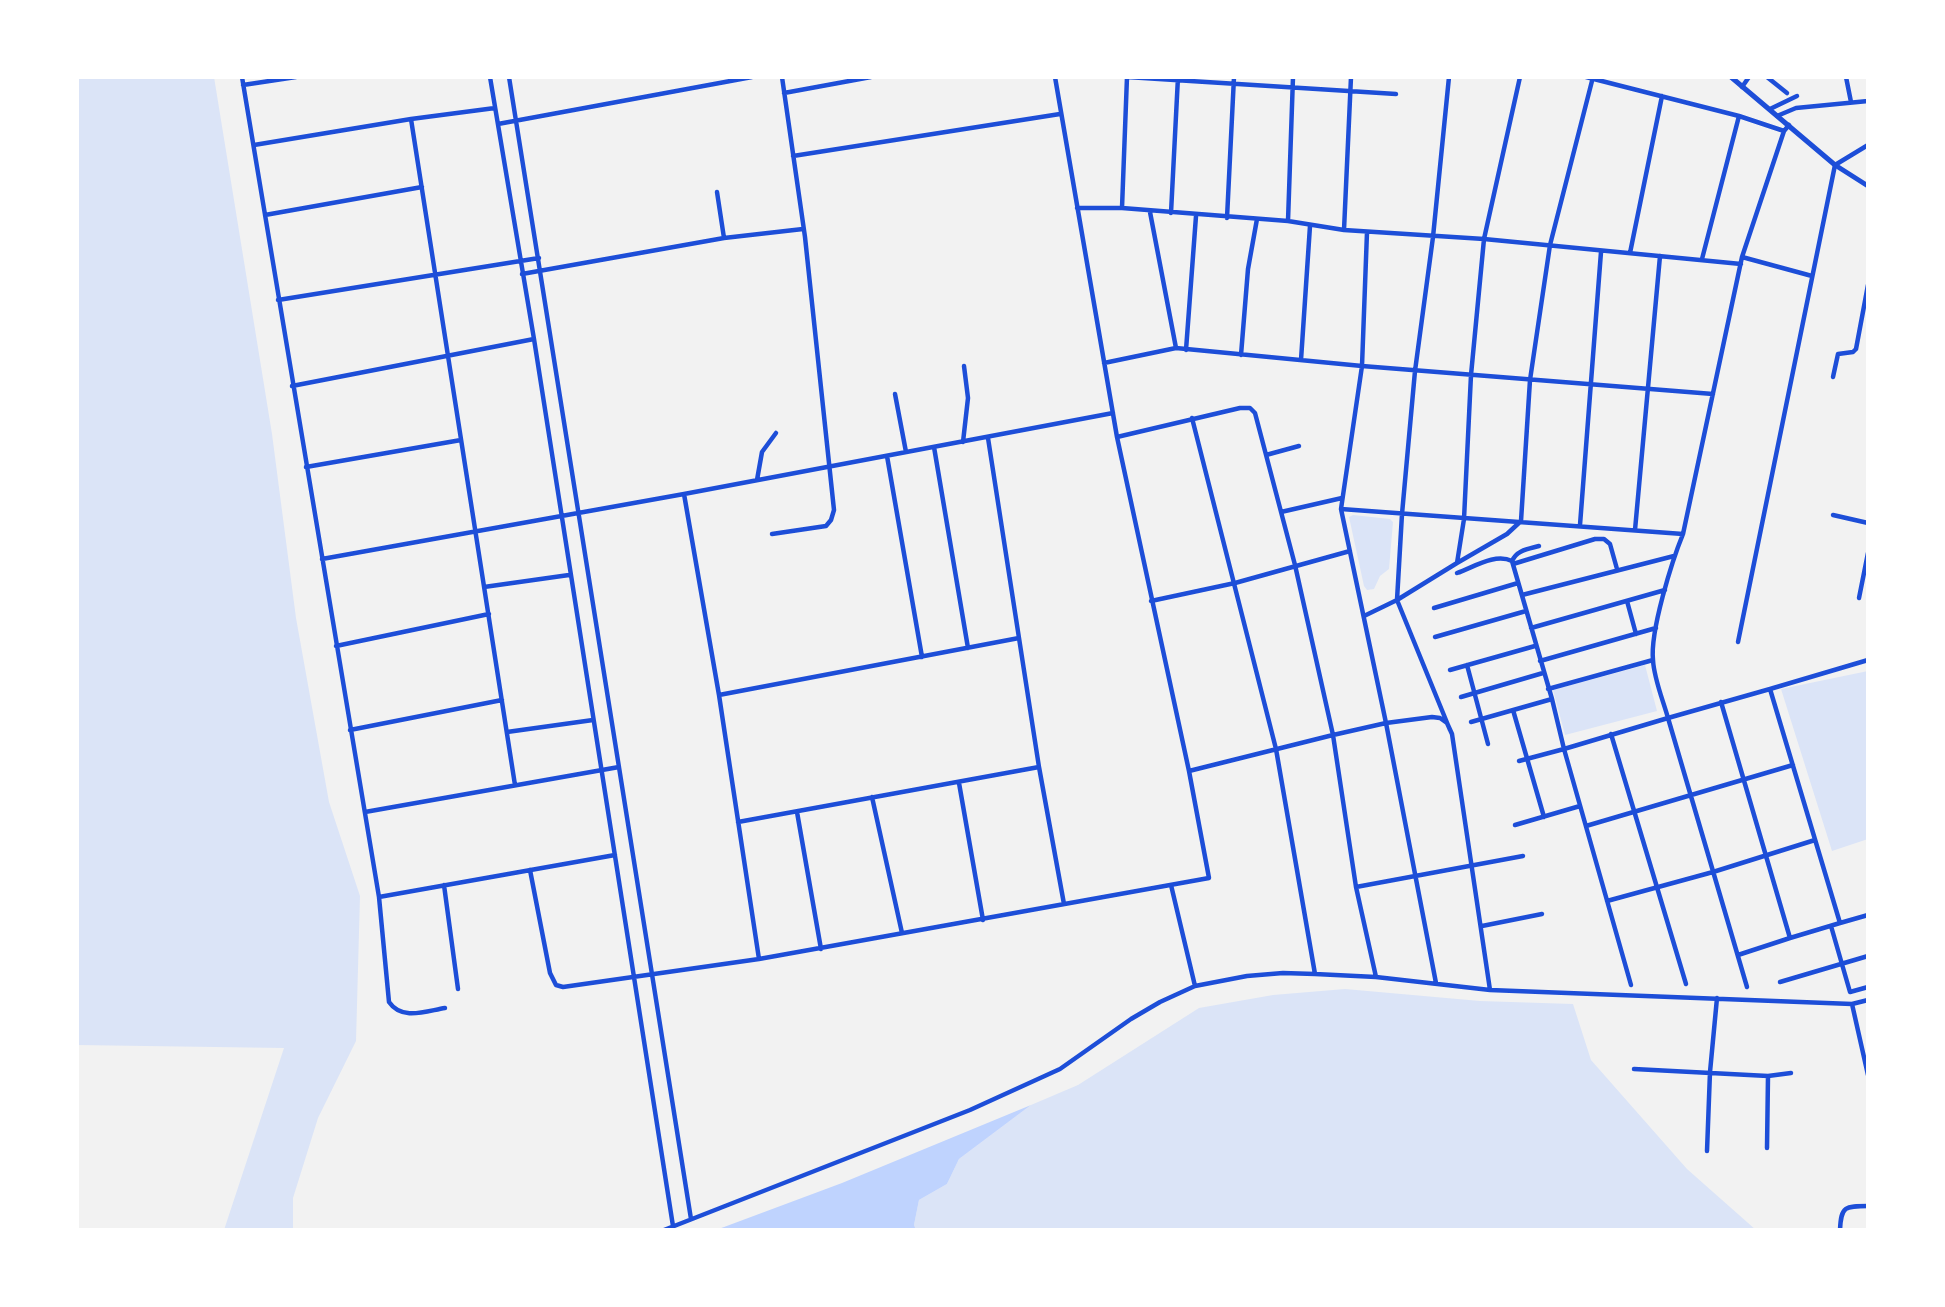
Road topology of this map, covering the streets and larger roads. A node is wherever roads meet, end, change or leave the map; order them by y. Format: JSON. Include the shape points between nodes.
{"nodes":[{"id":1,"x":242,"y":77,"type":"edge"},
{"id":2,"x":296,"y":77,"type":"edge"},
{"id":3,"x":490,"y":77,"type":"edge"},
{"id":4,"x":509,"y":77,"type":"edge"},
{"id":5,"x":752,"y":77,"type":"edge"},
{"id":6,"x":782,"y":77,"type":"edge"},
{"id":7,"x":871,"y":77,"type":"edge"},
{"id":8,"x":1055,"y":77,"type":"edge"},
{"id":9,"x":1127,"y":77,"type":"edge"},
{"id":10,"x":1293,"y":77,"type":"edge"},
{"id":11,"x":1351,"y":77,"type":"edge"},
{"id":12,"x":1449,"y":77,"type":"edge"},
{"id":13,"x":1520,"y":77,"type":"edge"},
{"id":14,"x":1586,"y":77,"type":"edge"},
{"id":15,"x":1731,"y":77,"type":"edge"},
{"id":16,"x":1749,"y":77,"type":"edge"},
{"id":17,"x":1767,"y":77,"type":"edge"},
{"id":18,"x":1846,"y":77,"type":"edge"},
{"id":19,"x":1593,"y":78,"type":"edge"},
{"id":20,"x":1178,"y":79,"type":"edge"},
{"id":21,"x":1234,"y":80,"type":"edge"},
{"id":22,"x":243,"y":85,"type":"junction"},
{"id":23,"x":1292,"y":87,"type":"junction"},
{"id":24,"x":1742,"y":87,"type":"junction"},
{"id":25,"x":1351,"y":90,"type":"junction"},
{"id":26,"x":784,"y":93,"type":"junction"},
{"id":27,"x":1787,"y":93,"type":"dead end"},
{"id":28,"x":1396,"y":94,"type":"dead end"},
{"id":29,"x":1662,"y":96,"type":"junction"},
{"id":30,"x":1797,"y":96,"type":"dead end"},
{"id":31,"x":1868,"y":101,"type":"edge"},
{"id":32,"x":1851,"y":102,"type":"junction"},
{"id":33,"x":495,"y":108,"type":"junction"},
{"id":34,"x":1770,"y":109,"type":"junction"},
{"id":35,"x":1060,"y":114,"type":"junction"},
{"id":36,"x":1739,"y":116,"type":"junction"},
{"id":37,"x":1777,"y":116,"type":"junction"},
{"id":38,"x":411,"y":119,"type":"junction"},
{"id":39,"x":516,"y":120,"type":"junction"},
{"id":40,"x":498,"y":124,"type":"junction"},
{"id":41,"x":1789,"y":125,"type":"junction"},
{"id":42,"x":1784,"y":131,"type":"junction"},
{"id":43,"x":254,"y":145,"type":"junction"},
{"id":44,"x":1868,"y":145,"type":"edge"},
{"id":45,"x":793,"y":156,"type":"junction"},
{"id":46,"x":1835,"y":165,"type":"junction"},
{"id":47,"x":1868,"y":186,"type":"edge"},
{"id":48,"x":422,"y":187,"type":"junction"},
{"id":49,"x":717,"y":192,"type":"dead end"},
{"id":50,"x":1077,"y":208,"type":"junction"},
{"id":51,"x":1122,"y":208,"type":"junction"},
{"id":52,"x":1149,"y":211,"type":"junction"},
{"id":53,"x":1171,"y":213,"type":"junction"},
{"id":54,"x":265,"y":215,"type":"junction"},
{"id":55,"x":1196,"y":216,"type":"junction"},
{"id":56,"x":1227,"y":218,"type":"junction"},
{"id":57,"x":1257,"y":219,"type":"junction"},
{"id":58,"x":1287,"y":221,"type":"junction"},
{"id":59,"x":1310,"y":226,"type":"junction"},
{"id":60,"x":803,"y":229,"type":"junction"},
{"id":61,"x":1344,"y":230,"type":"junction"},
{"id":62,"x":1367,"y":232,"type":"junction"},
{"id":63,"x":1433,"y":237,"type":"junction"},
{"id":64,"x":724,"y":238,"type":"junction"},
{"id":65,"x":1483,"y":239,"type":"junction"},
{"id":66,"x":1550,"y":245,"type":"junction"},
{"id":67,"x":1601,"y":252,"type":"junction"},
{"id":68,"x":1630,"y":253,"type":"junction"},
{"id":69,"x":1660,"y":256,"type":"junction"},
{"id":70,"x":538,"y":258,"type":"junction"},
{"id":71,"x":1702,"y":259,"type":"junction"},
{"id":72,"x":1741,"y":260,"type":"junction"},
{"id":73,"x":520,"y":261,"type":"junction"},
{"id":74,"x":541,"y":271,"type":"junction"},
{"id":75,"x":522,"y":274,"type":"junction"},
{"id":76,"x":436,"y":275,"type":"junction"},
{"id":77,"x":1812,"y":276,"type":"junction"},
{"id":78,"x":1868,"y":285,"type":"edge"},
{"id":79,"x":278,"y":300,"type":"junction"},
{"id":80,"x":534,"y":339,"type":"junction"},
{"id":81,"x":1176,"y":348,"type":"junction"},
{"id":82,"x":1186,"y":350,"type":"junction"},
{"id":83,"x":1241,"y":355,"type":"junction"},
{"id":84,"x":448,"y":356,"type":"junction"},
{"id":85,"x":1301,"y":360,"type":"junction"},
{"id":86,"x":1104,"y":363,"type":"junction"},
{"id":87,"x":964,"y":366,"type":"dead end"},
{"id":88,"x":1362,"y":366,"type":"junction"},
{"id":89,"x":1415,"y":370,"type":"junction"},
{"id":90,"x":1471,"y":375,"type":"junction"},
{"id":91,"x":1833,"y":377,"type":"dead end"},
{"id":92,"x":1530,"y":380,"type":"junction"},
{"id":93,"x":1592,"y":385,"type":"junction"},
{"id":94,"x":292,"y":386,"type":"junction"},
{"id":95,"x":1646,"y":390,"type":"junction"},
{"id":96,"x":895,"y":394,"type":"dead end"},
{"id":97,"x":1713,"y":394,"type":"junction"},
{"id":98,"x":1112,"y":413,"type":"junction"},
{"id":99,"x":1192,"y":418,"type":"junction"},
{"id":100,"x":776,"y":433,"type":"dead end"},
{"id":101,"x":1116,"y":437,"type":"junction"},
{"id":102,"x":988,"y":438,"type":"junction"},
{"id":103,"x":461,"y":440,"type":"junction"},
{"id":104,"x":963,"y":442,"type":"junction"},
{"id":105,"x":1299,"y":446,"type":"dead end"},
{"id":106,"x":934,"y":447,"type":"junction"},
{"id":107,"x":906,"y":452,"type":"junction"},
{"id":108,"x":1266,"y":454,"type":"junction"},
{"id":109,"x":887,"y":456,"type":"junction"},
{"id":110,"x":830,"y":466,"type":"junction"},
{"id":111,"x":306,"y":467,"type":"junction"},
{"id":112,"x":757,"y":480,"type":"junction"},
{"id":113,"x":684,"y":494,"type":"junction"},
{"id":114,"x":1342,"y":498,"type":"junction"},
{"id":115,"x":1341,"y":509,"type":"junction"},
{"id":116,"x":579,"y":511,"type":"junction"},
{"id":117,"x":1281,"y":512,"type":"junction"},
{"id":118,"x":1402,"y":514,"type":"junction"},
{"id":119,"x":560,"y":515,"type":"junction"},
{"id":120,"x":1833,"y":515,"type":"dead end"},
{"id":121,"x":1464,"y":519,"type":"junction"},
{"id":122,"x":1521,"y":521,"type":"junction"},
{"id":123,"x":1868,"y":523,"type":"edge"},
{"id":124,"x":1580,"y":525,"type":"junction"},
{"id":125,"x":475,"y":530,"type":"junction"},
{"id":126,"x":1635,"y":531,"type":"junction"},
{"id":127,"x":772,"y":534,"type":"dead end"},
{"id":128,"x":1683,"y":534,"type":"junction"},
{"id":129,"x":1539,"y":546,"type":"dead end"},
{"id":130,"x":1350,"y":551,"type":"junction"},
{"id":131,"x":1868,"y":553,"type":"edge"},
{"id":132,"x":1674,"y":556,"type":"junction"},
{"id":133,"x":322,"y":559,"type":"junction"},
{"id":134,"x":1457,"y":563,"type":"junction"},
{"id":135,"x":1512,"y":563,"type":"junction"},
{"id":136,"x":1295,"y":565,"type":"junction"},
{"id":137,"x":1617,"y":569,"type":"junction"},
{"id":138,"x":1457,"y":573,"type":"dead end"},
{"id":139,"x":569,"y":575,"type":"junction"},
{"id":140,"x":1235,"y":583,"type":"junction"},
{"id":141,"x":1518,"y":583,"type":"junction"},
{"id":142,"x":484,"y":587,"type":"junction"},
{"id":143,"x":1666,"y":590,"type":"junction"},
{"id":144,"x":1522,"y":596,"type":"junction"},
{"id":145,"x":1859,"y":598,"type":"dead end"},
{"id":146,"x":1397,"y":600,"type":"junction"},
{"id":147,"x":1151,"y":601,"type":"junction"},
{"id":148,"x":1627,"y":601,"type":"junction"},
{"id":149,"x":1434,"y":608,"type":"dead end"},
{"id":150,"x":1526,"y":611,"type":"junction"},
{"id":151,"x":489,"y":614,"type":"junction"},
{"id":152,"x":1364,"y":616,"type":"junction"},
{"id":153,"x":1531,"y":628,"type":"junction"},
{"id":154,"x":1656,"y":628,"type":"junction"},
{"id":155,"x":1636,"y":634,"type":"junction"},
{"id":156,"x":1435,"y":637,"type":"dead end"},
{"id":157,"x":1019,"y":638,"type":"junction"},
{"id":158,"x":1738,"y":642,"type":"dead end"},
{"id":159,"x":336,"y":646,"type":"junction"},
{"id":160,"x":1535,"y":646,"type":"junction"},
{"id":161,"x":968,"y":648,"type":"junction"},
{"id":162,"x":922,"y":657,"type":"junction"},
{"id":163,"x":1653,"y":660,"type":"junction"},
{"id":164,"x":1868,"y":660,"type":"edge"},
{"id":165,"x":1540,"y":661,"type":"junction"},
{"id":166,"x":1467,"y":665,"type":"junction"},
{"id":167,"x":1450,"y":670,"type":"dead end"},
{"id":168,"x":1543,"y":673,"type":"junction"},
{"id":169,"x":1548,"y":689,"type":"junction"},
{"id":170,"x":1770,"y":689,"type":"junction"},
{"id":171,"x":1475,"y":694,"type":"junction"},
{"id":172,"x":719,"y":695,"type":"junction"},
{"id":173,"x":1461,"y":697,"type":"dead end"},
{"id":174,"x":1552,"y":699,"type":"junction"},
{"id":175,"x":502,"y":700,"type":"junction"},
{"id":176,"x":1721,"y":702,"type":"junction"},
{"id":177,"x":1513,"y":710,"type":"junction"},
{"id":178,"x":1668,"y":718,"type":"junction"},
{"id":179,"x":1481,"y":719,"type":"junction"},
{"id":180,"x":593,"y":720,"type":"junction"},
{"id":181,"x":1471,"y":722,"type":"dead end"},
{"id":182,"x":1386,"y":723,"type":"junction"},
{"id":183,"x":351,"y":730,"type":"junction"},
{"id":184,"x":1450,"y":730,"type":"junction"},
{"id":185,"x":507,"y":732,"type":"junction"},
{"id":186,"x":1611,"y":734,"type":"junction"},
{"id":187,"x":1333,"y":735,"type":"junction"},
{"id":188,"x":1488,"y":744,"type":"dead end"},
{"id":189,"x":1276,"y":749,"type":"junction"},
{"id":190,"x":1564,"y":749,"type":"junction"},
{"id":191,"x":1527,"y":759,"type":"junction"},
{"id":192,"x":1519,"y":761,"type":"dead end"},
{"id":193,"x":1793,"y":765,"type":"junction"},
{"id":194,"x":619,"y":767,"type":"junction"},
{"id":195,"x":1039,"y":767,"type":"junction"},
{"id":196,"x":600,"y":771,"type":"junction"},
{"id":197,"x":1189,"y":771,"type":"junction"},
{"id":198,"x":1743,"y":780,"type":"junction"},
{"id":199,"x":959,"y":783,"type":"junction"},
{"id":200,"x":515,"y":785,"type":"junction"},
{"id":201,"x":872,"y":797,"type":"junction"},
{"id":202,"x":1690,"y":797,"type":"junction"},
{"id":203,"x":1580,"y":806,"type":"junction"},
{"id":204,"x":796,"y":811,"type":"junction"},
{"id":205,"x":365,"y":812,"type":"junction"},
{"id":206,"x":1634,"y":813,"type":"junction"},
{"id":207,"x":1544,"y":817,"type":"junction"},
{"id":208,"x":738,"y":822,"type":"junction"},
{"id":209,"x":1516,"y":825,"type":"dead end"},
{"id":210,"x":1586,"y":826,"type":"junction"},
{"id":211,"x":1815,"y":840,"type":"junction"},
{"id":212,"x":615,"y":855,"type":"junction"},
{"id":213,"x":1523,"y":856,"type":"dead end"},
{"id":214,"x":1765,"y":856,"type":"junction"},
{"id":215,"x":1473,"y":865,"type":"junction"},
{"id":216,"x":530,"y":870,"type":"junction"},
{"id":217,"x":1713,"y":872,"type":"junction"},
{"id":218,"x":1414,"y":876,"type":"junction"},
{"id":219,"x":1171,"y":885,"type":"junction"},
{"id":220,"x":444,"y":886,"type":"junction"},
{"id":221,"x":1356,"y":887,"type":"junction"},
{"id":222,"x":1656,"y":887,"type":"junction"},
{"id":223,"x":379,"y":897,"type":"junction"},
{"id":224,"x":1607,"y":901,"type":"junction"},
{"id":225,"x":1064,"y":904,"type":"junction"},
{"id":226,"x":1542,"y":914,"type":"dead end"},
{"id":227,"x":1868,"y":915,"type":"edge"},
{"id":228,"x":983,"y":920,"type":"junction"},
{"id":229,"x":1840,"y":923,"type":"junction"},
{"id":230,"x":1482,"y":926,"type":"junction"},
{"id":231,"x":1831,"y":926,"type":"junction"},
{"id":232,"x":902,"y":933,"type":"junction"},
{"id":233,"x":1790,"y":938,"type":"junction"},
{"id":234,"x":821,"y":948,"type":"junction"},
{"id":235,"x":1738,"y":955,"type":"junction"},
{"id":236,"x":1868,"y":956,"type":"edge"},
{"id":237,"x":759,"y":959,"type":"junction"},
{"id":238,"x":1842,"y":963,"type":"junction"},
{"id":239,"x":1315,"y":974,"type":"junction"},
{"id":240,"x":651,"y":975,"type":"junction"},
{"id":241,"x":634,"y":977,"type":"junction"},
{"id":242,"x":1376,"y":977,"type":"junction"},
{"id":243,"x":1780,"y":982,"type":"dead end"},
{"id":244,"x":1436,"y":983,"type":"junction"},
{"id":245,"x":1686,"y":984,"type":"dead end"},
{"id":246,"x":1631,"y":985,"type":"dead end"},
{"id":247,"x":1195,"y":986,"type":"junction"},
{"id":248,"x":1747,"y":987,"type":"dead end"},
{"id":249,"x":1868,"y":987,"type":"edge"},
{"id":250,"x":458,"y":989,"type":"dead end"},
{"id":251,"x":1490,"y":990,"type":"junction"},
{"id":252,"x":1717,"y":998,"type":"junction"},
{"id":253,"x":1868,"y":1000,"type":"edge"},
{"id":254,"x":1852,"y":1004,"type":"junction"},
{"id":255,"x":445,"y":1008,"type":"dead end"},
{"id":256,"x":1634,"y":1069,"type":"dead end"},
{"id":257,"x":1710,"y":1072,"type":"junction"},
{"id":258,"x":1791,"y":1073,"type":"dead end"},
{"id":259,"x":1868,"y":1075,"type":"edge"},
{"id":260,"x":1768,"y":1076,"type":"junction"},
{"id":261,"x":1767,"y":1147,"type":"dead end"},
{"id":262,"x":1707,"y":1151,"type":"dead end"},
{"id":263,"x":1868,"y":1206,"type":"edge"},
{"id":264,"x":691,"y":1219,"type":"junction"},
{"id":265,"x":673,"y":1226,"type":"junction"},
{"id":266,"x":664,"y":1230,"type":"edge"},
{"id":267,"x":1840,"y":1230,"type":"edge"}],
"edges":[{"from":1,"to":22,"type":"street"},
{"from":2,"to":22,"type":"street"},
{"from":3,"to":33,"type":"street"},
{"from":4,"to":39,"type":"street"},
{"from":5,"to":39,"type":"street"},
{"from":6,"to":26,"type":"street"},
{"from":7,"to":26,"type":"street"},
{"from":8,"to":35,"type":"street"},
{"from":9,"to":20,"type":"street"},
{"from":9,"to":51,"type":"street"},
{"from":10,"to":23,"type":"street"},
{"from":11,"to":25,"type":"street"},
{"from":12,"to":63,"type":"street"},
{"from":13,"to":65,"type":"street"},
{"from":14,"to":19,"type":"street"},
{"from":15,"to":24,"type":"street"},
{"from":16,"to":24,"type":"street"},
{"from":17,"to":27,"type":"street"},
{"from":18,"to":32,"type":"street"},
{"from":19,"to":29,"type":"street"},
{"from":19,"to":66,"type":"street"},
{"from":20,"to":21,"type":"street"},
{"from":20,"to":53,"type":"street"},
{"from":21,"to":23,"type":"street"},
{"from":21,"to":56,"type":"street"},
{"from":22,"to":43,"type":"street"},
{"from":23,"to":25,"type":"street"},
{"from":23,"to":58,"type":"street"},
{"from":24,"to":34,"type":"street"},
{"from":25,"to":28,"type":"street"},
{"from":25,"to":61,"type":"street"},
{"from":26,"to":45,"type":"street"},
{"from":29,"to":36,"type":"street"},
{"from":29,"to":68,"type":"street"},
{"from":30,"to":34,"type":"street"},
{"from":31,"to":32,"type":"street"},
{"from":32,"to":37,"type":"street","via":[[1796,108]]},
{"from":33,"to":38,"type":"street"},
{"from":33,"to":40,"type":"street"},
{"from":34,"to":37,"type":"street"},
{"from":35,"to":45,"type":"street"},
{"from":35,"to":50,"type":"street"},
{"from":36,"to":42,"type":"street"},
{"from":36,"to":71,"type":"street"},
{"from":37,"to":41,"type":"street"},
{"from":38,"to":43,"type":"street"},
{"from":38,"to":48,"type":"street"},
{"from":39,"to":40,"type":"street"},
{"from":39,"to":70,"type":"street"},
{"from":40,"to":73,"type":"street"},
{"from":41,"to":42,"type":"street"},
{"from":41,"to":46,"type":"street"},
{"from":42,"to":72,"type":"street"},
{"from":43,"to":54,"type":"street"},
{"from":44,"to":46,"type":"street"},
{"from":45,"to":60,"type":"street"},
{"from":46,"to":47,"type":"street"},
{"from":46,"to":77,"type":"street"},
{"from":48,"to":54,"type":"street"},
{"from":48,"to":76,"type":"street"},
{"from":49,"to":64,"type":"street"},
{"from":50,"to":51,"type":"street"},
{"from":50,"to":86,"type":"street"},
{"from":51,"to":52,"type":"street"},
{"from":52,"to":53,"type":"street"},
{"from":52,"to":81,"type":"street"},
{"from":53,"to":55,"type":"street"},
{"from":54,"to":79,"type":"street"},
{"from":55,"to":56,"type":"street"},
{"from":55,"to":82,"type":"street"},
{"from":56,"to":57,"type":"street"},
{"from":57,"to":58,"type":"street"},
{"from":57,"to":83,"type":"street"},
{"from":58,"to":59,"type":"street"},
{"from":59,"to":61,"type":"street"},
{"from":59,"to":85,"type":"street"},
{"from":60,"to":64,"type":"street"},
{"from":60,"to":110,"type":"street"},
{"from":61,"to":62,"type":"street"},
{"from":62,"to":63,"type":"street"},
{"from":62,"to":88,"type":"street"},
{"from":63,"to":65,"type":"street"},
{"from":63,"to":89,"type":"street"},
{"from":64,"to":74,"type":"street"},
{"from":65,"to":66,"type":"street"},
{"from":65,"to":90,"type":"street"},
{"from":66,"to":67,"type":"street"},
{"from":66,"to":92,"type":"street"},
{"from":67,"to":68,"type":"street"},
{"from":67,"to":93,"type":"street"},
{"from":68,"to":69,"type":"street"},
{"from":69,"to":71,"type":"street"},
{"from":69,"to":95,"type":"street"},
{"from":70,"to":73,"type":"street"},
{"from":70,"to":74,"type":"street"},
{"from":71,"to":72,"type":"street"},
{"from":72,"to":77,"type":"street"},
{"from":72,"to":97,"type":"street"},
{"from":73,"to":75,"type":"street"},
{"from":73,"to":76,"type":"street"},
{"from":74,"to":75,"type":"street"},
{"from":74,"to":116,"type":"street"},
{"from":75,"to":80,"type":"street"},
{"from":76,"to":79,"type":"street"},
{"from":76,"to":84,"type":"street"},
{"from":77,"to":158,"type":"street"},
{"from":78,"to":91,"type":"street","via":[[1856,349],[1838,354]]},
{"from":79,"to":94,"type":"street"},
{"from":80,"to":84,"type":"street"},
{"from":80,"to":119,"type":"street"},
{"from":81,"to":82,"type":"street"},
{"from":81,"to":86,"type":"street"},
{"from":82,"to":83,"type":"street"},
{"from":83,"to":85,"type":"street"},
{"from":84,"to":94,"type":"street"},
{"from":84,"to":103,"type":"street"},
{"from":85,"to":88,"type":"street"},
{"from":86,"to":98,"type":"street"},
{"from":87,"to":104,"type":"street","via":[[968,398]]},
{"from":88,"to":89,"type":"street"},
{"from":88,"to":114,"type":"street"},
{"from":89,"to":90,"type":"street"},
{"from":89,"to":118,"type":"street"},
{"from":90,"to":92,"type":"street"},
{"from":90,"to":121,"type":"street"},
{"from":92,"to":93,"type":"street"},
{"from":92,"to":122,"type":"street"},
{"from":93,"to":95,"type":"street"},
{"from":93,"to":124,"type":"street"},
{"from":94,"to":111,"type":"street"},
{"from":95,"to":97,"type":"street"},
{"from":95,"to":126,"type":"street"},
{"from":96,"to":107,"type":"street"},
{"from":97,"to":128,"type":"street"},
{"from":98,"to":101,"type":"street"},
{"from":98,"to":102,"type":"street"},
{"from":99,"to":101,"type":"street"},
{"from":99,"to":108,"type":"street","via":[[1250,408]]},
{"from":99,"to":140,"type":"street"},
{"from":100,"to":112,"type":"street","via":[[762,453]]},
{"from":101,"to":147,"type":"street"},
{"from":102,"to":104,"type":"street"},
{"from":102,"to":157,"type":"street"},
{"from":103,"to":111,"type":"street"},
{"from":103,"to":125,"type":"street"},
{"from":104,"to":106,"type":"street"},
{"from":105,"to":108,"type":"street"},
{"from":106,"to":107,"type":"street"},
{"from":106,"to":161,"type":"street"},
{"from":107,"to":109,"type":"street"},
{"from":108,"to":117,"type":"street"},
{"from":109,"to":110,"type":"street"},
{"from":109,"to":162,"type":"street"},
{"from":110,"to":112,"type":"street"},
{"from":110,"to":127,"type":"street","via":[[834,510],[826,526]]},
{"from":111,"to":133,"type":"street"},
{"from":112,"to":113,"type":"street"},
{"from":113,"to":116,"type":"street"},
{"from":113,"to":172,"type":"street"},
{"from":114,"to":115,"type":"street"},
{"from":114,"to":117,"type":"street"},
{"from":115,"to":118,"type":"street"},
{"from":115,"to":130,"type":"street"},
{"from":116,"to":119,"type":"street"},
{"from":116,"to":194,"type":"street"},
{"from":117,"to":136,"type":"street"},
{"from":118,"to":121,"type":"street"},
{"from":118,"to":146,"type":"street"},
{"from":119,"to":125,"type":"street"},
{"from":119,"to":139,"type":"street"},
{"from":120,"to":123,"type":"street"},
{"from":121,"to":122,"type":"street"},
{"from":121,"to":134,"type":"street"},
{"from":122,"to":124,"type":"street"},
{"from":122,"to":134,"type":"street"},
{"from":124,"to":126,"type":"street"},
{"from":125,"to":133,"type":"street"},
{"from":125,"to":142,"type":"street"},
{"from":126,"to":128,"type":"street"},
{"from":128,"to":132,"type":"street"},
{"from":129,"to":135,"type":"street","via":[[1514,556]]},
{"from":130,"to":136,"type":"street"},
{"from":130,"to":152,"type":"street"},
{"from":131,"to":145,"type":"street"},
{"from":132,"to":137,"type":"street"},
{"from":132,"to":143,"type":"street"},
{"from":133,"to":159,"type":"street"},
{"from":134,"to":146,"type":"street"},
{"from":135,"to":137,"type":"street","via":[[1604,538]]},
{"from":135,"to":138,"type":"street","via":[[1505,558],[1491,560]]},
{"from":135,"to":141,"type":"street"},
{"from":136,"to":140,"type":"street"},
{"from":136,"to":187,"type":"street"},
{"from":137,"to":144,"type":"street"},
{"from":139,"to":142,"type":"street"},
{"from":139,"to":180,"type":"street"},
{"from":140,"to":147,"type":"street"},
{"from":140,"to":189,"type":"street"},
{"from":141,"to":144,"type":"street"},
{"from":141,"to":149,"type":"street"},
{"from":142,"to":151,"type":"street"},
{"from":143,"to":148,"type":"street"},
{"from":143,"to":154,"type":"street"},
{"from":144,"to":150,"type":"street"},
{"from":146,"to":152,"type":"street"},
{"from":146,"to":184,"type":"street"},
{"from":147,"to":197,"type":"street"},
{"from":148,"to":153,"type":"street"},
{"from":148,"to":155,"type":"street"},
{"from":150,"to":153,"type":"street"},
{"from":150,"to":156,"type":"street"},
{"from":151,"to":159,"type":"street"},
{"from":151,"to":175,"type":"street"},
{"from":152,"to":182,"type":"street"},
{"from":153,"to":160,"type":"street"},
{"from":154,"to":155,"type":"street"},
{"from":154,"to":163,"type":"street"},
{"from":155,"to":165,"type":"street"},
{"from":157,"to":161,"type":"street"},
{"from":157,"to":195,"type":"street"},
{"from":159,"to":183,"type":"street"},
{"from":160,"to":165,"type":"street"},
{"from":160,"to":166,"type":"street"},
{"from":161,"to":162,"type":"street"},
{"from":162,"to":172,"type":"street"},
{"from":163,"to":169,"type":"street"},
{"from":163,"to":178,"type":"street"},
{"from":164,"to":170,"type":"street"},
{"from":165,"to":168,"type":"street"},
{"from":166,"to":167,"type":"street"},
{"from":166,"to":171,"type":"street"},
{"from":168,"to":169,"type":"street"},
{"from":168,"to":171,"type":"street"},
{"from":169,"to":174,"type":"street"},
{"from":170,"to":176,"type":"street"},
{"from":170,"to":193,"type":"street"},
{"from":171,"to":173,"type":"street"},
{"from":171,"to":179,"type":"street"},
{"from":172,"to":208,"type":"street"},
{"from":174,"to":177,"type":"street"},
{"from":174,"to":190,"type":"street"},
{"from":175,"to":183,"type":"street"},
{"from":175,"to":185,"type":"street"},
{"from":176,"to":178,"type":"street"},
{"from":176,"to":198,"type":"street"},
{"from":177,"to":179,"type":"street"},
{"from":177,"to":191,"type":"street"},
{"from":178,"to":186,"type":"street"},
{"from":178,"to":202,"type":"street"},
{"from":179,"to":181,"type":"street"},
{"from":179,"to":188,"type":"street"},
{"from":180,"to":185,"type":"street"},
{"from":180,"to":196,"type":"street"},
{"from":182,"to":184,"type":"street","via":[[1432,717],[1447,723]]},
{"from":182,"to":187,"type":"street"},
{"from":182,"to":218,"type":"street"},
{"from":183,"to":205,"type":"street"},
{"from":184,"to":215,"type":"street"},
{"from":185,"to":200,"type":"street"},
{"from":186,"to":190,"type":"street"},
{"from":186,"to":206,"type":"street"},
{"from":187,"to":189,"type":"street"},
{"from":187,"to":221,"type":"street"},
{"from":189,"to":197,"type":"street"},
{"from":189,"to":239,"type":"street"},
{"from":190,"to":191,"type":"street"},
{"from":190,"to":203,"type":"street"},
{"from":191,"to":192,"type":"street"},
{"from":191,"to":207,"type":"street"},
{"from":193,"to":198,"type":"street"},
{"from":193,"to":211,"type":"street"},
{"from":194,"to":196,"type":"street"},
{"from":194,"to":240,"type":"street"},
{"from":195,"to":199,"type":"street"},
{"from":195,"to":225,"type":"street"},
{"from":196,"to":200,"type":"street"},
{"from":196,"to":212,"type":"street"},
{"from":197,"to":219,"type":"street","via":[[1209,878]]},
{"from":198,"to":202,"type":"street"},
{"from":198,"to":214,"type":"street"},
{"from":199,"to":201,"type":"street"},
{"from":199,"to":228,"type":"street"},
{"from":200,"to":205,"type":"street"},
{"from":201,"to":204,"type":"street"},
{"from":201,"to":232,"type":"street"},
{"from":202,"to":206,"type":"street"},
{"from":202,"to":217,"type":"street"},
{"from":203,"to":207,"type":"street"},
{"from":203,"to":210,"type":"street"},
{"from":204,"to":208,"type":"street"},
{"from":204,"to":234,"type":"street"},
{"from":205,"to":223,"type":"street"},
{"from":206,"to":210,"type":"street"},
{"from":206,"to":222,"type":"street"},
{"from":207,"to":209,"type":"street"},
{"from":208,"to":237,"type":"street"},
{"from":210,"to":224,"type":"street"},
{"from":211,"to":214,"type":"street"},
{"from":211,"to":229,"type":"street"},
{"from":212,"to":216,"type":"street"},
{"from":212,"to":241,"type":"street"},
{"from":213,"to":215,"type":"street"},
{"from":214,"to":217,"type":"street"},
{"from":214,"to":233,"type":"street"},
{"from":215,"to":218,"type":"street"},
{"from":215,"to":230,"type":"street"},
{"from":216,"to":220,"type":"street"},
{"from":216,"to":241,"type":"street","via":[[556,985]]},
{"from":217,"to":222,"type":"street"},
{"from":217,"to":235,"type":"street"},
{"from":218,"to":221,"type":"street"},
{"from":218,"to":244,"type":"street"},
{"from":219,"to":225,"type":"street"},
{"from":219,"to":247,"type":"street"},
{"from":220,"to":223,"type":"street"},
{"from":220,"to":250,"type":"street"},
{"from":221,"to":242,"type":"street"},
{"from":222,"to":224,"type":"street"},
{"from":222,"to":245,"type":"street"},
{"from":223,"to":255,"type":"street","via":[[390,1002],[404,1014]]},
{"from":224,"to":246,"type":"street"},
{"from":225,"to":228,"type":"street"},
{"from":226,"to":230,"type":"street"},
{"from":227,"to":229,"type":"street"},
{"from":228,"to":232,"type":"street"},
{"from":229,"to":231,"type":"street"},
{"from":230,"to":251,"type":"street"},
{"from":231,"to":233,"type":"street"},
{"from":231,"to":238,"type":"street"},
{"from":232,"to":234,"type":"street"},
{"from":233,"to":235,"type":"street"},
{"from":234,"to":237,"type":"street"},
{"from":235,"to":248,"type":"street"},
{"from":236,"to":238,"type":"street"},
{"from":237,"to":240,"type":"street"},
{"from":238,"to":243,"type":"street"},
{"from":238,"to":249,"type":"street","via":[[1850,992]]},
{"from":239,"to":242,"type":"street"},
{"from":239,"to":247,"type":"street","via":[[1247,976]]},
{"from":240,"to":241,"type":"street"},
{"from":240,"to":264,"type":"street"},
{"from":241,"to":265,"type":"street"},
{"from":242,"to":244,"type":"street"},
{"from":244,"to":251,"type":"street"},
{"from":247,"to":264,"type":"street","via":[[1146,1010],[1060,1069],[970,1110]]},
{"from":251,"to":252,"type":"street"},
{"from":252,"to":254,"type":"street"},
{"from":252,"to":257,"type":"street"},
{"from":253,"to":254,"type":"street"},
{"from":254,"to":259,"type":"street"},
{"from":256,"to":257,"type":"street"},
{"from":257,"to":260,"type":"street"},
{"from":257,"to":262,"type":"street"},
{"from":258,"to":260,"type":"street"},
{"from":260,"to":261,"type":"street"},
{"from":263,"to":267,"type":"street","via":[[1844,1209]]},
{"from":264,"to":265,"type":"street"},
{"from":265,"to":266,"type":"street"}]}
